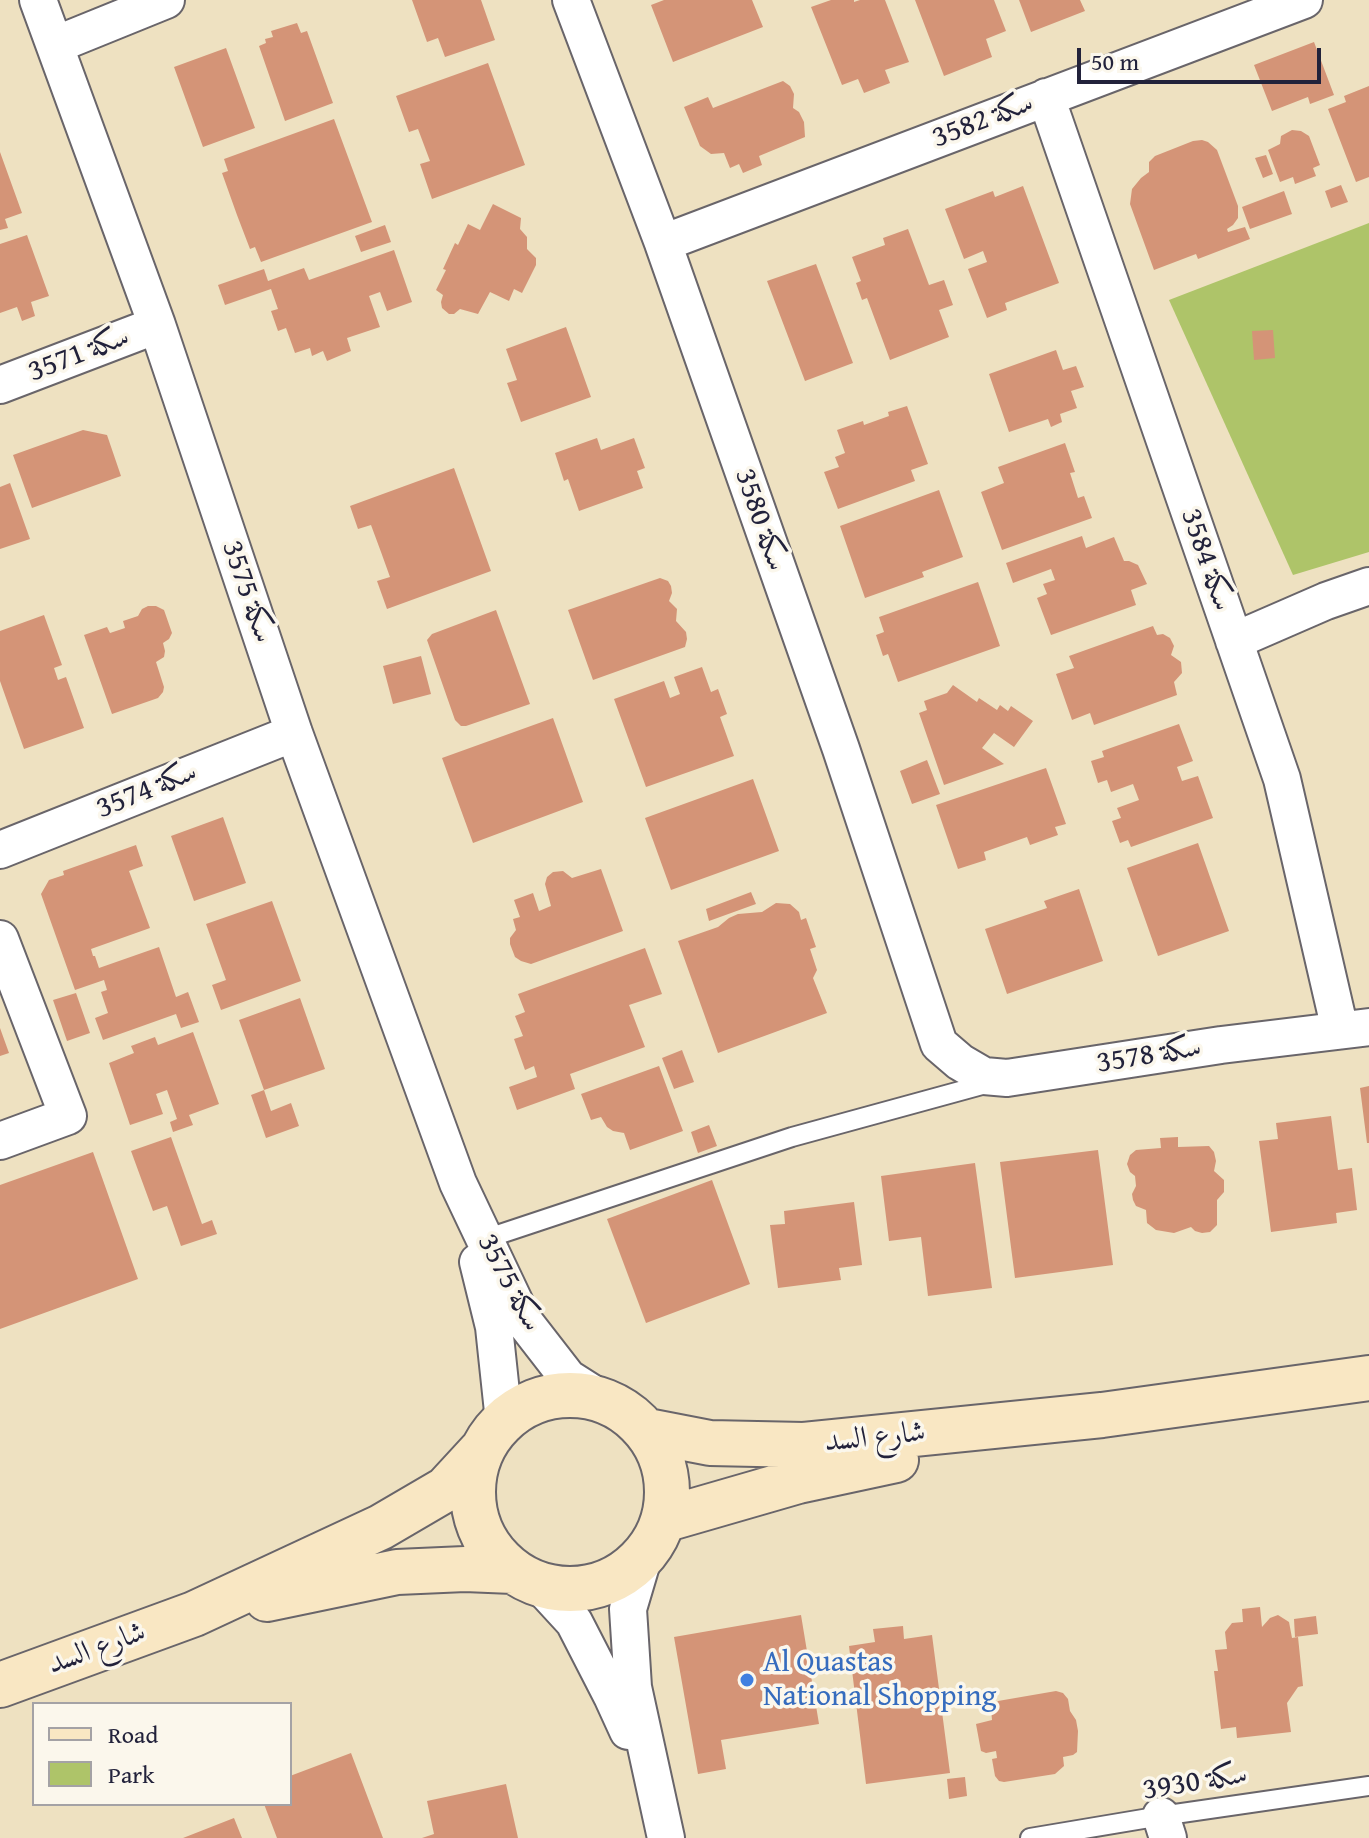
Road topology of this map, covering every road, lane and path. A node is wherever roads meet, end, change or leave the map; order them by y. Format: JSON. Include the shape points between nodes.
{"nodes":[{"id":1,"x":38,"y":0,"type":"edge"},
{"id":2,"x":166,"y":0,"type":"edge"},
{"id":3,"x":571,"y":0,"type":"edge"},
{"id":4,"x":1304,"y":0,"type":"edge"},
{"id":5,"x":55,"y":45,"type":"junction"},
{"id":6,"x":1046,"y":97,"type":"junction"},
{"id":7,"x":663,"y":243,"type":"junction"},
{"id":8,"x":157,"y":325,"type":"junction"},
{"id":9,"x":0,"y":385,"type":"edge"},
{"id":10,"x":1369,"y":586,"type":"edge"},
{"id":11,"x":1234,"y":641,"type":"junction"},
{"id":12,"x":294,"y":733,"type":"junction"},
{"id":13,"x":0,"y":850,"type":"edge"},
{"id":14,"x":0,"y":939,"type":"edge"},
{"id":15,"x":1355,"y":1028,"type":"edge"},
{"id":16,"x":939,"y":1044,"type":"joint"},
{"id":17,"x":1007,"y":1078,"type":"junction"},
{"id":18,"x":0,"y":1141,"type":"edge"},
{"id":19,"x":458,"y":1183,"type":"junction"},
{"id":20,"x":485,"y":1239,"type":"junction"},
{"id":21,"x":1369,"y":1378,"type":"edge"},
{"id":22,"x":609,"y":1404,"type":"junction"},
{"id":23,"x":1102,"y":1415,"type":"junction"},
{"id":24,"x":648,"y":1431,"type":"junction"},
{"id":25,"x":492,"y":1436,"type":"junction"},
{"id":26,"x":654,"y":1538,"type":"junction"},
{"id":27,"x":527,"y":1578,"type":"junction"},
{"id":28,"x":194,"y":1614,"type":"junction"},
{"id":29,"x":0,"y":1685,"type":"edge"},
{"id":30,"x":1369,"y":1786,"type":"edge"},
{"id":31,"x":654,"y":1791,"type":"junction"},
{"id":32,"x":1164,"y":1827,"type":"edge"},
{"id":33,"x":666,"y":1838,"type":"edge"},
{"id":34,"x":1030,"y":1838,"type":"edge"}],
"edges":[{"from":1,"to":5,"type":"street","name":"سكة 3575"},
{"from":2,"to":5,"type":"street"},
{"from":3,"to":7,"type":"street","name":"سكة 3580"},
{"from":4,"to":6,"type":"street","name":"سكة 3582"},
{"from":5,"to":8,"type":"street","name":"سكة 3575"},
{"from":6,"to":7,"type":"street","name":"سكة 3582"},
{"from":6,"to":11,"type":"street","name":"سكة 3584"},
{"from":7,"to":16,"type":"street","name":"سكة 3580"},
{"from":8,"to":9,"type":"street","name":"سكة 3571"},
{"from":8,"to":12,"type":"street","name":"سكة 3575"},
{"from":10,"to":11,"type":"street"},
{"from":11,"to":15,"type":"street","name":"سكة 3584","via":[[1282,779]]},
{"from":12,"to":13,"type":"street","name":"سكة 3574"},
{"from":12,"to":19,"type":"street","name":"سكة 3575"},
{"from":14,"to":18,"type":"street","via":[[68,1116]]},
{"from":15,"to":17,"type":"street","name":"سكة 3578"},
{"from":16,"to":17,"type":"street","name":"سكة 3578","via":[[984,1076]]},
{"from":17,"to":20,"type":"lane","via":[[792,1137]]},
{"from":19,"to":20,"type":"street","name":"سكة 3575"},
{"from":19,"to":25,"type":"street","name":"سكة 3575","via":[[494,1327]]},
{"from":20,"to":22,"type":"street","name":"سكة 3575","via":[[523,1320],[568,1378]]},
{"from":21,"to":23,"type":"street","name":"شارع السد"},
{"from":22,"to":24,"type":"street"},
{"from":22,"to":25,"type":"street","via":[[582,1396],[554,1397],[527,1405]]},
{"from":23,"to":24,"type":"street","name":"شارع السد","via":[[804,1445],[710,1443]]},
{"from":23,"to":26,"type":"street","name":"شارع السد","via":[[798,1481]]},
{"from":24,"to":26,"type":"street","via":[[663,1462],[667,1491]]},
{"from":25,"to":27,"type":"street","via":[[474,1477],[473,1504],[494,1553]]},
{"from":25,"to":28,"type":"street","name":"شارع السد","via":[[446,1489],[381,1527]]},
{"from":26,"to":27,"type":"street","via":[[622,1574],[596,1586],[568,1589]]},
{"from":26,"to":31,"type":"street","via":[[628,1609],[633,1687]]},
{"from":27,"to":28,"type":"street","name":"شارع السد","via":[[465,1569],[397,1572]]},
{"from":27,"to":31,"type":"street","via":[[574,1622]]},
{"from":28,"to":29,"type":"street","name":"شارع السد"},
{"from":30,"to":32,"type":"lane","name":"سكة 3930"},
{"from":31,"to":33,"type":"street"},
{"from":32,"to":34,"type":"lane","name":"سكة 3930"}]}
